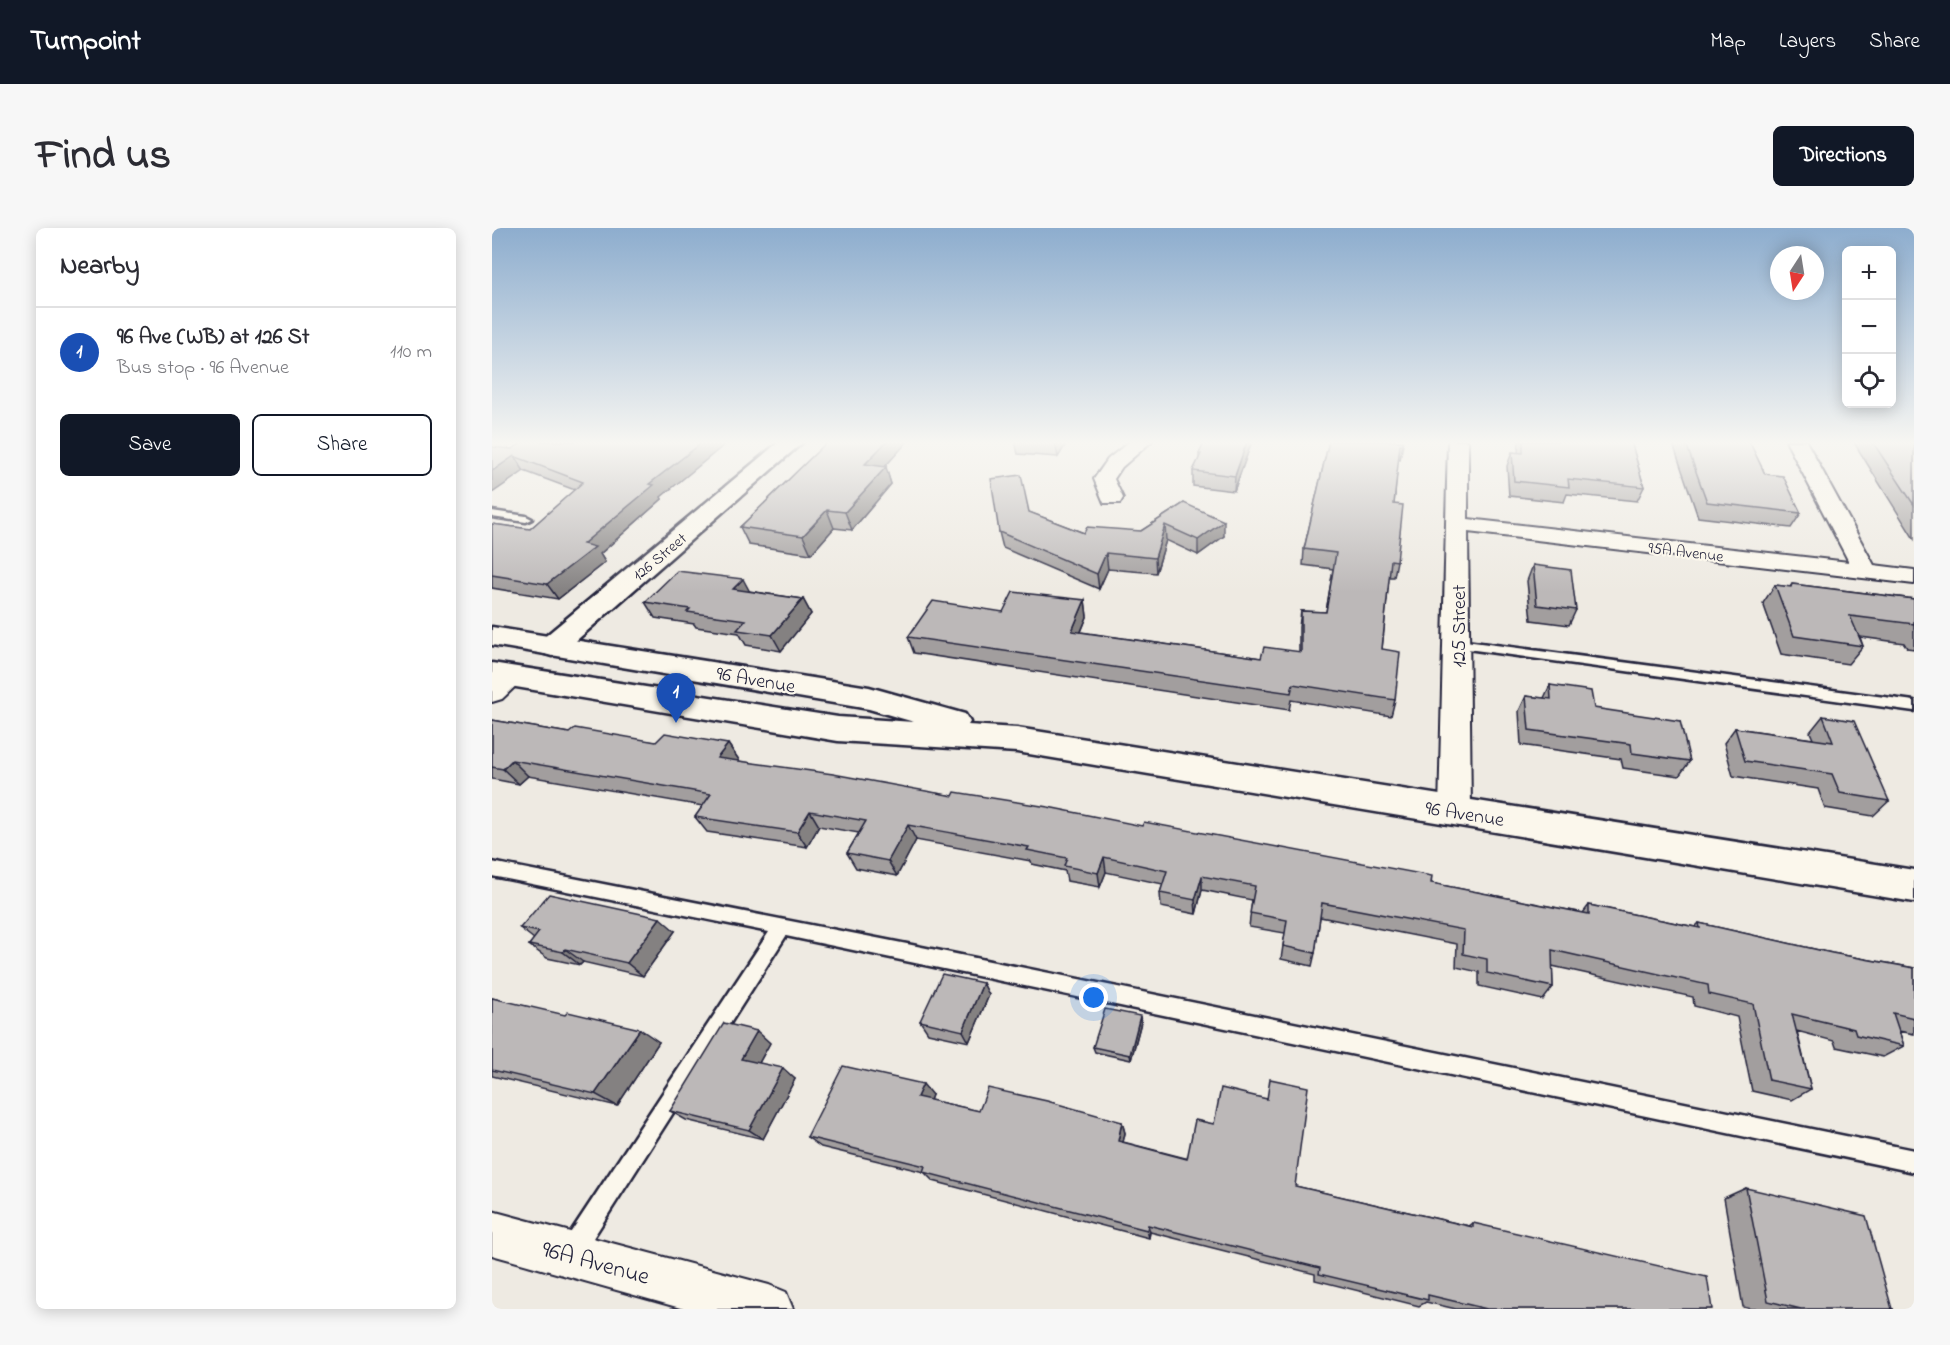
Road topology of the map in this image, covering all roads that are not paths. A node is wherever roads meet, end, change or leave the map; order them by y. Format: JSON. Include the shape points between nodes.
{"nodes":[{"id":1,"x":734,"y":491,"type":"edge"},
{"id":2,"x":1109,"y":491,"type":"edge"},
{"id":3,"x":1457,"y":491,"type":"edge"},
{"id":4,"x":1823,"y":491,"type":"edge"},
{"id":5,"x":1112,"y":498,"type":"dead end"},
{"id":6,"x":492,"y":514,"type":"edge"},
{"id":7,"x":526,"y":519,"type":"dead end"},
{"id":8,"x":1457,"y":524,"type":"junction"},
{"id":9,"x":1866,"y":572,"type":"junction"},
{"id":10,"x":1914,"y":577,"type":"edge"},
{"id":11,"x":492,"y":636,"type":"edge"},
{"id":12,"x":1458,"y":644,"type":"junction"},
{"id":13,"x":552,"y":646,"type":"junction"},
{"id":14,"x":497,"y":675,"type":"edge"},
{"id":15,"x":1914,"y":706,"type":"edge"},
{"id":16,"x":1017,"y":740,"type":"junction"},
{"id":17,"x":1455,"y":811,"type":"junction"},
{"id":18,"x":492,"y":869,"type":"edge"},
{"id":19,"x":1914,"y":886,"type":"edge"},
{"id":20,"x":782,"y":927,"type":"junction"},
{"id":21,"x":1914,"y":1161,"type":"edge"},
{"id":22,"x":492,"y":1233,"type":"edge"},
{"id":23,"x":570,"y":1254,"type":"junction"},
{"id":24,"x":769,"y":1309,"type":"edge"}],
"edges":[{"from":1,"to":13,"type":"main road","name":"126 Street"},
{"from":2,"to":5,"type":"street"},
{"from":3,"to":8,"type":"street","name":"125 Street"},
{"from":4,"to":9,"type":"street"},
{"from":6,"to":7,"type":"lane"},
{"from":8,"to":9,"type":"street","name":"95A Avenue"},
{"from":8,"to":12,"type":"street","name":"125 Street"},
{"from":9,"to":10,"type":"street","name":"95A Avenue"},
{"from":11,"to":13,"type":"main road","name":"96 Avenue"},
{"from":12,"to":15,"type":"lane"},
{"from":12,"to":17,"type":"street","name":"125 Street"},
{"from":13,"to":14,"type":"main road","via":[[523,656]]},
{"from":13,"to":16,"type":"main road","name":"96 Avenue","via":[[869,698]]},
{"from":14,"to":16,"type":"main road","name":"96 Avenue","via":[[838,729]]},
{"from":16,"to":17,"type":"main road","name":"96 Avenue"},
{"from":17,"to":19,"type":"main road","name":"96 Avenue"},
{"from":18,"to":20,"type":"lane"},
{"from":20,"to":21,"type":"lane"},
{"from":20,"to":23,"type":"lane"},
{"from":22,"to":23,"type":"street","name":"96A Avenue"},
{"from":23,"to":24,"type":"street","name":"96A Avenue"}]}
